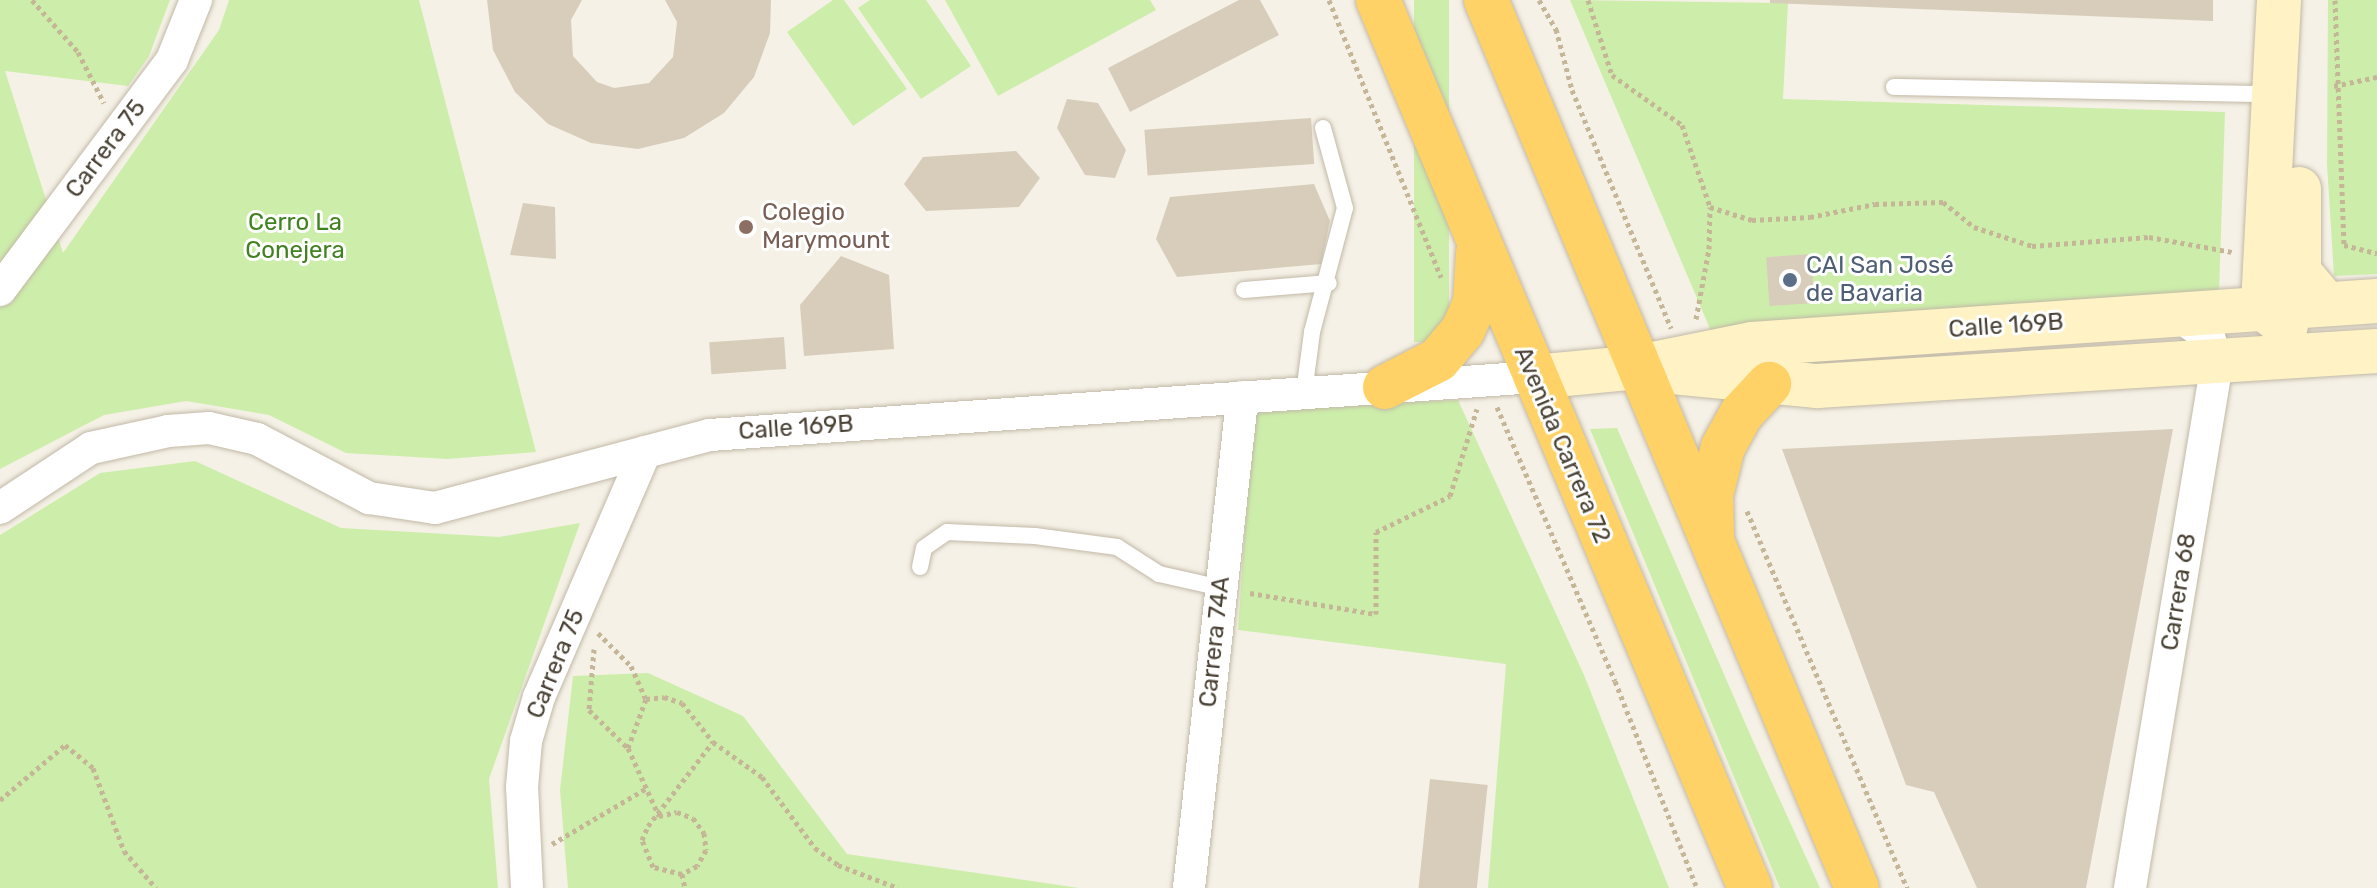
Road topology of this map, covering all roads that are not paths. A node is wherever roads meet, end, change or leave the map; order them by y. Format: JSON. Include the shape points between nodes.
{"nodes":[{"id":1,"x":196,"y":0,"type":"edge"},
{"id":2,"x":1378,"y":0,"type":"edge"},
{"id":3,"x":1486,"y":0,"type":"edge"},
{"id":4,"x":2279,"y":0,"type":"edge"},
{"id":5,"x":2304,"y":0,"type":"edge"},
{"id":6,"x":1894,"y":87,"type":"dead end"},
{"id":7,"x":2274,"y":94,"type":"junction"},
{"id":8,"x":1323,"y":128,"type":"dead end"},
{"id":9,"x":1477,"y":246,"type":"junction"},
{"id":10,"x":1329,"y":283,"type":"junction"},
{"id":11,"x":0,"y":290,"type":"edge"},
{"id":12,"x":1244,"y":290,"type":"dead end"},
{"id":13,"x":2377,"y":301,"type":"edge"},
{"id":14,"x":2326,"y":304,"type":"junction"},
{"id":15,"x":2263,"y":308,"type":"junction"},
{"id":16,"x":2176,"y":314,"type":"junction"},
{"id":17,"x":2377,"y":351,"type":"edge"},
{"id":18,"x":2322,"y":354,"type":"junction"},
{"id":19,"x":2217,"y":363,"type":"junction"},
{"id":20,"x":1638,"y":367,"type":"junction"},
{"id":21,"x":1535,"y":377,"type":"junction"},
{"id":22,"x":1769,"y":384,"type":"junction"},
{"id":23,"x":1385,"y":387,"type":"junction"},
{"id":24,"x":1304,"y":393,"type":"junction"},
{"id":25,"x":1242,"y":397,"type":"junction"},
{"id":26,"x":645,"y":452,"type":"junction"},
{"id":27,"x":0,"y":508,"type":"edge"},
{"id":28,"x":1712,"y":546,"type":"junction"},
{"id":29,"x":920,"y":567,"type":"dead end"},
{"id":30,"x":1221,"y":588,"type":"junction"},
{"id":31,"x":525,"y":874,"type":"edge"},
{"id":32,"x":1189,"y":888,"type":"edge"},
{"id":33,"x":1750,"y":888,"type":"edge"},
{"id":34,"x":1857,"y":888,"type":"edge"},
{"id":35,"x":2130,"y":888,"type":"edge"}],
"edges":[{"from":1,"to":11,"type":"street","name":"Carrera 75","via":[[172,60]]},
{"from":2,"to":9,"type":"highway","name":"Avenida Carrera 72"},
{"from":3,"to":20,"type":"highway"},
{"from":4,"to":7,"type":"main road"},
{"from":5,"to":14,"type":"main road","via":[[2297,248],[2304,282]]},
{"from":6,"to":7,"type":"lane"},
{"from":7,"to":15,"type":"main road"},
{"from":8,"to":10,"type":"lane","via":[[1345,208]]},
{"from":9,"to":21,"type":"highway","name":"Avenida Carrera 72"},
{"from":9,"to":23,"type":"highway","via":[[1475,303],[1463,330],[1430,366]]},
{"from":10,"to":12,"type":"lane"},
{"from":10,"to":24,"type":"lane","via":[[1312,332]]},
{"from":13,"to":14,"type":"main road","name":"Calle 169B"},
{"from":14,"to":15,"type":"main road","name":"Calle 169B"},
{"from":15,"to":16,"type":"main road","name":"Calle 169B"},
{"from":15,"to":18,"type":"main road"},
{"from":16,"to":19,"type":"street","via":[[2209,337]]},
{"from":16,"to":20,"type":"main road","name":"Calle 169B","via":[[1752,344]]},
{"from":17,"to":18,"type":"main road","name":"Calle 169B"},
{"from":18,"to":19,"type":"main road","name":"Calle 169B"},
{"from":19,"to":22,"type":"main road","name":"Calle 169B","via":[[1817,386]]},
{"from":19,"to":35,"type":"street","name":"Carrera 68"},
{"from":20,"to":21,"type":"main road","name":"Calle 169B"},
{"from":20,"to":22,"type":"main road","name":"Calle 169B"},
{"from":20,"to":28,"type":"highway"},
{"from":21,"to":23,"type":"street","name":"Calle 169B"},
{"from":21,"to":33,"type":"highway","name":"Avenida Carrera 72"},
{"from":22,"to":28,"type":"highway","via":[[1742,413],[1723,447],[1711,495]]},
{"from":23,"to":24,"type":"street","name":"Calle 169B"},
{"from":24,"to":25,"type":"street","name":"Calle 169B"},
{"from":25,"to":26,"type":"street","name":"Calle 169B","via":[[730,433]]},
{"from":25,"to":30,"type":"street","name":"Carrera 74A"},
{"from":26,"to":27,"type":"street","name":"Calle 169B","via":[[480,500],[424,507],[369,498],[257,439],[209,428],[168,431],[91,448]]},
{"from":26,"to":31,"type":"street","name":"Carrera 75","via":[[539,697],[526,741]]},
{"from":28,"to":34,"type":"highway"},
{"from":29,"to":30,"type":"lane","via":[[924,548],[947,532],[1035,536],[1117,547],[1159,574]]},
{"from":30,"to":32,"type":"street","name":"Carrera 74A"}]}
